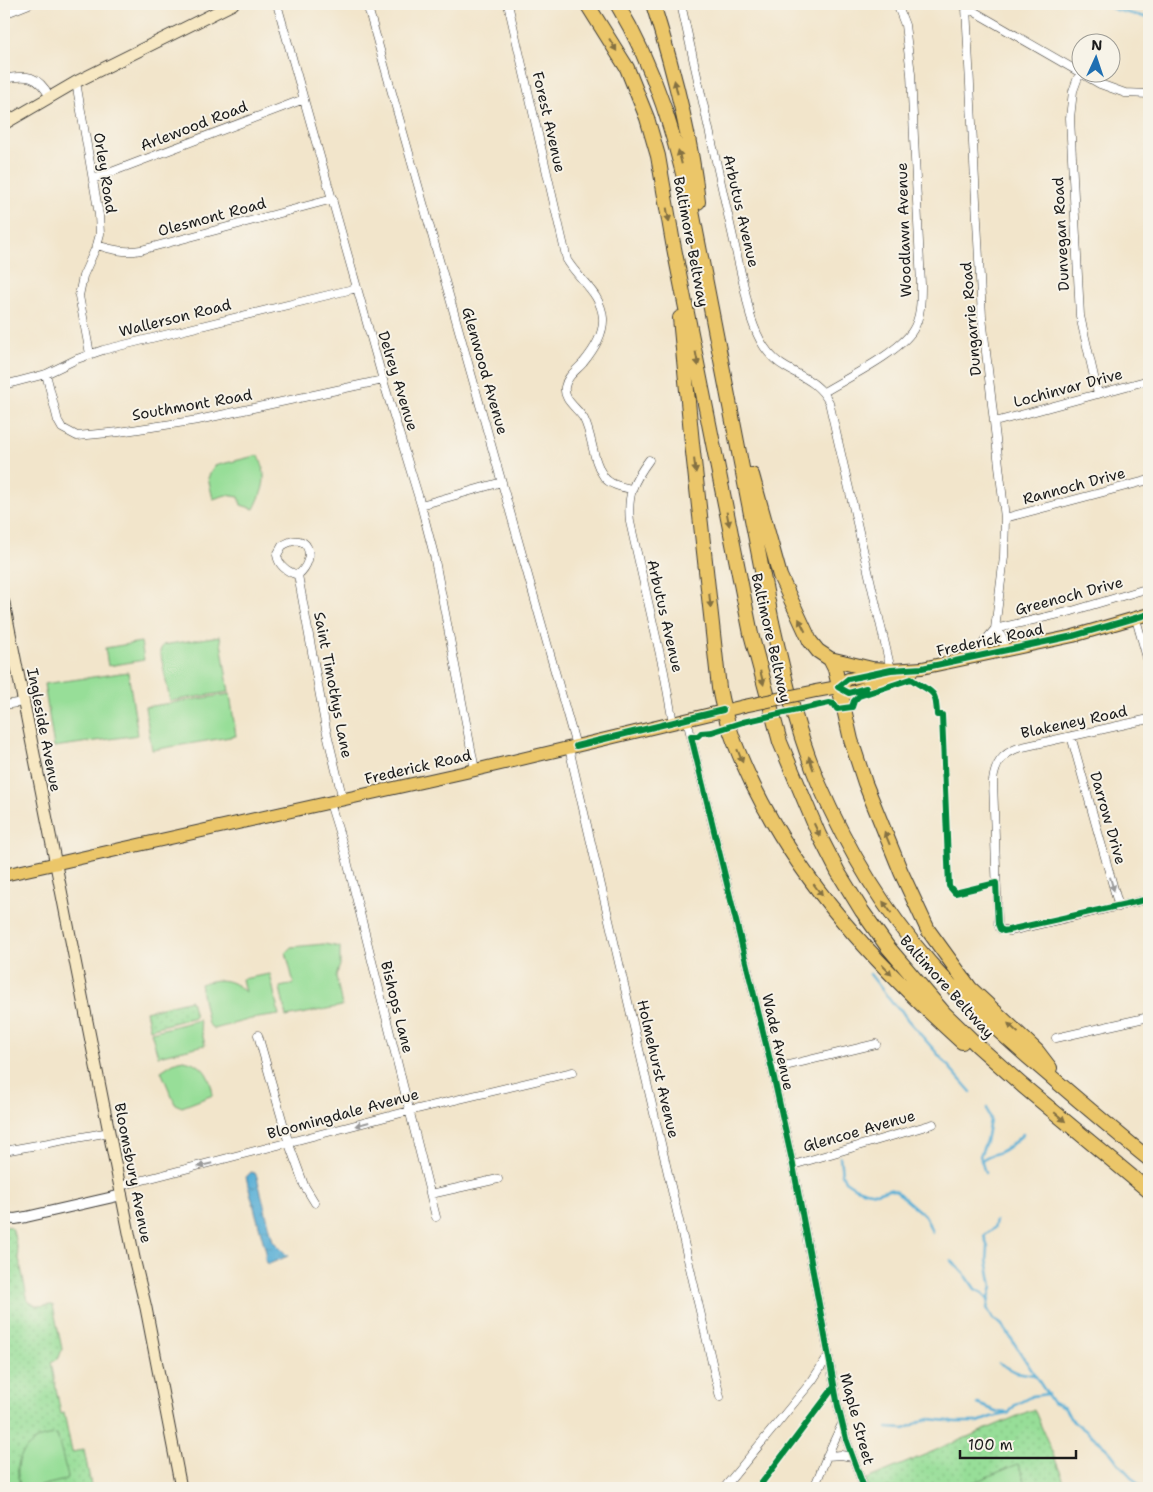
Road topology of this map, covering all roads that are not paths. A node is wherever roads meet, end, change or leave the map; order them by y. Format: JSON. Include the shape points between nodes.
{"nodes":[{"id":1,"x":29,"y":4,"type":"edge"},
{"id":2,"x":234,"y":4,"type":"edge"},
{"id":3,"x":277,"y":4,"type":"edge"},
{"id":4,"x":367,"y":4,"type":"edge"},
{"id":5,"x":508,"y":4,"type":"edge"},
{"id":6,"x":587,"y":4,"type":"edge"},
{"id":7,"x":617,"y":4,"type":"edge"},
{"id":8,"x":653,"y":4,"type":"edge"},
{"id":9,"x":681,"y":4,"type":"edge"},
{"id":10,"x":897,"y":4,"type":"edge"},
{"id":11,"x":963,"y":5,"type":"edge"},
{"id":12,"x":4,"y":14,"type":"edge"},
{"id":13,"x":1070,"y":66,"type":"edge"},
{"id":14,"x":4,"y":78,"type":"edge"},
{"id":15,"x":76,"y":82,"type":"junction"},
{"id":16,"x":1076,"y":82,"type":"edge"},
{"id":17,"x":1099,"y":82,"type":"edge"},
{"id":18,"x":1149,"y":94,"type":"edge"},
{"id":19,"x":50,"y":97,"type":"junction"},
{"id":20,"x":304,"y":99,"type":"junction"},
{"id":21,"x":4,"y":124,"type":"edge"},
{"id":22,"x":93,"y":179,"type":"junction"},
{"id":23,"x":333,"y":199,"type":"junction"},
{"id":24,"x":673,"y":243,"type":"junction"},
{"id":25,"x":97,"y":244,"type":"junction"},
{"id":26,"x":357,"y":288,"type":"junction"},
{"id":27,"x":708,"y":290,"type":"junction"},
{"id":28,"x":90,"y":354,"type":"junction"},
{"id":29,"x":721,"y":358,"type":"junction"},
{"id":30,"x":46,"y":374,"type":"junction"},
{"id":31,"x":383,"y":380,"type":"junction"},
{"id":32,"x":1149,"y":380,"type":"edge"},
{"id":33,"x":4,"y":385,"type":"edge"},
{"id":34,"x":824,"y":392,"type":"junction"},
{"id":35,"x":1098,"y":394,"type":"junction"},
{"id":36,"x":995,"y":422,"type":"junction"},
{"id":37,"x":649,"y":460,"type":"dead end"},
{"id":38,"x":1149,"y":480,"type":"edge"},
{"id":39,"x":502,"y":482,"type":"junction"},
{"id":40,"x":631,"y":489,"type":"junction"},
{"id":41,"x":421,"y":505,"type":"junction"},
{"id":42,"x":1005,"y":518,"type":"junction"},
{"id":43,"x":298,"y":575,"type":"junction"},
{"id":44,"x":1149,"y":588,"type":"edge"},
{"id":45,"x":4,"y":602,"type":"edge"},
{"id":46,"x":1149,"y":614,"type":"edge"},
{"id":47,"x":1136,"y":618,"type":"junction"},
{"id":48,"x":995,"y":629,"type":"junction"},
{"id":49,"x":1005,"y":650,"type":"junction"},
{"id":50,"x":984,"y":654,"type":"junction"},
{"id":51,"x":830,"y":659,"type":"junction"},
{"id":52,"x":1149,"y":665,"type":"edge"},
{"id":53,"x":922,"y":668,"type":"junction"},
{"id":54,"x":891,"y":670,"type":"junction"},
{"id":55,"x":838,"y":687,"type":"junction"},
{"id":56,"x":862,"y":689,"type":"junction"},
{"id":57,"x":23,"y":702,"type":"junction"},
{"id":58,"x":4,"y":704,"type":"edge"},
{"id":59,"x":723,"y":710,"type":"junction"},
{"id":60,"x":1149,"y":719,"type":"edge"},
{"id":61,"x":687,"y":720,"type":"junction"},
{"id":62,"x":673,"y":723,"type":"junction"},
{"id":63,"x":1071,"y":736,"type":"junction"},
{"id":64,"x":573,"y":747,"type":"junction"},
{"id":65,"x":475,"y":770,"type":"junction"},
{"id":66,"x":337,"y":801,"type":"junction"},
{"id":67,"x":56,"y":864,"type":"junction"},
{"id":68,"x":4,"y":875,"type":"edge"},
{"id":69,"x":1149,"y":899,"type":"edge"},
{"id":70,"x":1119,"y":907,"type":"junction"},
{"id":71,"x":1149,"y":1017,"type":"edge"},
{"id":72,"x":258,"y":1034,"type":"dead end"},
{"id":73,"x":1056,"y":1038,"type":"dead end"},
{"id":74,"x":876,"y":1044,"type":"dead end"},
{"id":75,"x":772,"y":1069,"type":"junction"},
{"id":76,"x":573,"y":1072,"type":"dead end"},
{"id":77,"x":1022,"y":1086,"type":"junction"},
{"id":78,"x":1067,"y":1091,"type":"junction"},
{"id":79,"x":410,"y":1111,"type":"junction"},
{"id":80,"x":933,"y":1124,"type":"dead end"},
{"id":81,"x":110,"y":1132,"type":"junction"},
{"id":82,"x":289,"y":1144,"type":"junction"},
{"id":83,"x":4,"y":1151,"type":"edge"},
{"id":84,"x":1149,"y":1159,"type":"edge"},
{"id":85,"x":793,"y":1165,"type":"junction"},
{"id":86,"x":498,"y":1178,"type":"dead end"},
{"id":87,"x":121,"y":1191,"type":"junction"},
{"id":88,"x":1149,"y":1191,"type":"edge"},
{"id":89,"x":431,"y":1194,"type":"junction"},
{"id":90,"x":315,"y":1203,"type":"dead end"},
{"id":91,"x":436,"y":1217,"type":"dead end"},
{"id":92,"x":4,"y":1218,"type":"edge"},
{"id":93,"x":828,"y":1356,"type":"junction"},
{"id":94,"x":720,"y":1397,"type":"dead end"},
{"id":95,"x":842,"y":1424,"type":"junction"},
{"id":96,"x":826,"y":1456,"type":"junction"},
{"id":97,"x":852,"y":1457,"type":"junction"},
{"id":98,"x":181,"y":1488,"type":"edge"},
{"id":99,"x":724,"y":1488,"type":"edge"},
{"id":100,"x":814,"y":1488,"type":"edge"},
{"id":101,"x":864,"y":1488,"type":"edge"}],
"edges":[{"from":1,"to":12,"type":"street"},
{"from":2,"to":15,"type":"main road"},
{"from":3,"to":20,"type":"street","name":"Delrey Avenue"},
{"from":4,"to":39,"type":"street","name":"Glenwood Avenue"},
{"from":5,"to":40,"type":"street","name":"Forest Avenue","via":[[567,260],[595,295],[603,318],[597,343],[567,380],[566,396],[583,416],[604,478]]},
{"from":6,"to":24,"type":"highway","name":"Baltimore Beltway","one_way":true,"via":[[627,68],[647,118],[658,156]]},
{"from":27,"to":7,"type":"highway","name":"Baltimore Beltway","one_way":true,"via":[[678,151],[666,111],[646,58]]},
{"from":27,"to":8,"type":"highway","one_way":true,"via":[[696,178],[672,70]]},
{"from":9,"to":34,"type":"street","name":"Arbutus Avenue","via":[[756,335],[773,358]]},
{"from":10,"to":34,"type":"street","name":"Woodlawn Avenue","via":[[904,25],[911,74],[921,285],[919,316],[914,330],[896,348]]},
{"from":11,"to":13,"type":"street"},
{"from":11,"to":36,"type":"street","name":"Dungarrie Road","via":[[981,291]]},
{"from":14,"to":19,"type":"street","via":[[33,78]]},
{"from":15,"to":19,"type":"main road"},
{"from":15,"to":22,"type":"street","name":"Orley Road"},
{"from":16,"to":35,"type":"street","name":"Dunvegan Road","via":[[1070,118],[1078,296],[1082,332]]},
{"from":17,"to":18,"type":"street","via":[[1125,92]]},
{"from":19,"to":21,"type":"main road"},
{"from":20,"to":22,"type":"street","name":"Arlewood Road"},
{"from":20,"to":23,"type":"street","name":"Delrey Avenue"},
{"from":22,"to":25,"type":"street","name":"Orley Road","via":[[99,215]]},
{"from":23,"to":25,"type":"street","name":"Olesmont Road","via":[[141,250],[116,251]]},
{"from":23,"to":26,"type":"street","name":"Delrey Avenue"},
{"from":24,"to":59,"type":"highway","one_way":true},
{"from":24,"to":77,"type":"highway","name":"Baltimore Beltway","one_way":true,"via":[[751,634],[780,742],[800,792],[838,872],[888,946],[944,1012]]},
{"from":25,"to":28,"type":"street","name":"Orley Road","via":[[79,296]]},
{"from":26,"to":28,"type":"street","name":"Wallerson Road"},
{"from":26,"to":31,"type":"street","name":"Delrey Avenue"},
{"from":27,"to":29,"type":"highway","name":"Baltimore Beltway"},
{"from":28,"to":30,"type":"street","name":"Wallerson Road"},
{"from":51,"to":29,"type":"highway","one_way":true,"via":[[810,641],[780,576]]},
{"from":78,"to":29,"type":"highway","name":"Baltimore Beltway","one_way":true,"via":[[991,1024],[930,963],[880,898],[837,824],[800,732],[784,676]]},
{"from":30,"to":31,"type":"street","name":"Southmont Road","via":[[58,421],[62,428],[77,436],[198,420]]},
{"from":30,"to":33,"type":"street","name":"Wallerson Road"},
{"from":31,"to":41,"type":"street","name":"Delrey Avenue"},
{"from":32,"to":35,"type":"street","name":"Lochinvar Drive"},
{"from":34,"to":54,"type":"street","via":[[834,417]]},
{"from":35,"to":36,"type":"street","name":"Lochinvar Drive"},
{"from":36,"to":42,"type":"street","name":"Dungarrie Road"},
{"from":37,"to":40,"type":"street","name":"Arbutus Avenue"},
{"from":38,"to":42,"type":"street","name":"Rannoch Drive"},
{"from":39,"to":41,"type":"street"},
{"from":39,"to":64,"type":"street","name":"Glenwood Avenue"},
{"from":40,"to":62,"type":"street","name":"Arbutus Avenue","via":[[630,522]]},
{"from":41,"to":65,"type":"street","name":"Delrey Avenue","via":[[436,565]]},
{"from":42,"to":48,"type":"street","name":"Dungarrie Road","via":[[1003,574]]},
{"from":43,"to":43,"type":"street","via":[[307,565],[309,554],[304,543],[293,540],[282,546],[278,556],[281,566]]},
{"from":43,"to":66,"type":"street","name":"Saint Timothys Lane"},
{"from":44,"to":48,"type":"street","name":"Greenoch Drive"},
{"from":45,"to":57,"type":"main road","name":"Ingleside Avenue"},
{"from":46,"to":47,"type":"main road","name":"Frederick Road"},
{"from":47,"to":49,"type":"main road","name":"Frederick Road","via":[[1073,636]]},
{"from":47,"to":52,"type":"street"},
{"from":48,"to":49,"type":"street","via":[[1003,638]]},
{"from":48,"to":50,"type":"street","name":"Dungarrie Road","via":[[984,642]]},
{"from":49,"to":50,"type":"main road","name":"Frederick Road"},
{"from":50,"to":53,"type":"main road","name":"Frederick Road"},
{"from":51,"to":54,"type":"highway"},
{"from":51,"to":55,"type":"highway"},
{"from":53,"to":54,"type":"main road","name":"Frederick Road"},
{"from":53,"to":56,"type":"main road","name":"Frederick Road"},
{"from":54,"to":55,"type":"main road","name":"Frederick Road","via":[[848,678]]},
{"from":54,"to":56,"type":"main road"},
{"from":55,"to":56,"type":"main road","name":"Frederick Road","via":[[849,693]]},
{"from":55,"to":59,"type":"main road","name":"Frederick Road","bridge":true},
{"from":78,"to":55,"type":"highway","one_way":true,"via":[[1037,1051],[970,988],[928,930],[864,783]]},
{"from":57,"to":58,"type":"street"},
{"from":57,"to":67,"type":"main road","name":"Ingleside Avenue"},
{"from":59,"to":61,"type":"main road","name":"Frederick Road"},
{"from":59,"to":77,"type":"highway","one_way":true,"via":[[761,801],[793,855],[844,924],[937,1020],[970,1050]]},
{"from":60,"to":63,"type":"street","name":"Blakeney Road"},
{"from":61,"to":62,"type":"main road","name":"Frederick Road"},
{"from":61,"to":75,"type":"street","name":"Wade Avenue"},
{"from":62,"to":64,"type":"main road","name":"Frederick Road"},
{"from":63,"to":70,"type":"street","name":"Darrow Drive","one_way":true},
{"from":63,"to":70,"type":"street","name":"Blakeney Road","via":[[1018,748],[1008,752],[997,764],[993,781],[1000,929],[1010,931]]},
{"from":64,"to":65,"type":"main road","name":"Frederick Road"},
{"from":64,"to":94,"type":"street","name":"Holmehurst Avenue"},
{"from":65,"to":66,"type":"main road","name":"Frederick Road"},
{"from":66,"to":67,"type":"main road","name":"Frederick Road"},
{"from":66,"to":79,"type":"street","name":"Bishops Lane","via":[[343,845]]},
{"from":67,"to":68,"type":"main road","name":"Frederick Road"},
{"from":67,"to":81,"type":"main road","name":"Bloomsbury Avenue"},
{"from":69,"to":70,"type":"street"},
{"from":71,"to":73,"type":"street"},
{"from":72,"to":82,"type":"street"},
{"from":74,"to":75,"type":"street"},
{"from":75,"to":85,"type":"street","name":"Wade Avenue"},
{"from":76,"to":79,"type":"street","name":"Bloomingdale Avenue"},
{"from":77,"to":88,"type":"highway","name":"Baltimore Beltway","one_way":true},
{"from":78,"to":84,"type":"highway","name":"Baltimore Beltway"},
{"from":79,"to":82,"type":"street","name":"Bloomingdale Avenue","one_way":true},
{"from":79,"to":89,"type":"street","name":"Bishops Lane"},
{"from":80,"to":85,"type":"street","name":"Glencoe Avenue"},
{"from":81,"to":83,"type":"street"},
{"from":81,"to":87,"type":"main road","name":"Bloomsbury Avenue"},
{"from":82,"to":87,"type":"street","name":"Bloomingdale Avenue","one_way":true},
{"from":82,"to":90,"type":"street","via":[[304,1185]]},
{"from":85,"to":93,"type":"street","name":"Wade Avenue"},
{"from":86,"to":89,"type":"street"},
{"from":87,"to":92,"type":"street","name":"Bloomingdale Avenue","via":[[26,1217]]},
{"from":87,"to":98,"type":"main road","name":"Bloomsbury Avenue"},
{"from":89,"to":91,"type":"street","name":"Bishops Lane"},
{"from":93,"to":95,"type":"street","name":"Maple Street"},
{"from":93,"to":99,"type":"street","via":[[812,1381]]},
{"from":95,"to":96,"type":"street"},
{"from":95,"to":97,"type":"street","name":"Maple Street"},
{"from":96,"to":97,"type":"street"},
{"from":96,"to":100,"type":"street"},
{"from":97,"to":101,"type":"street","name":"Maple Street"}]}
